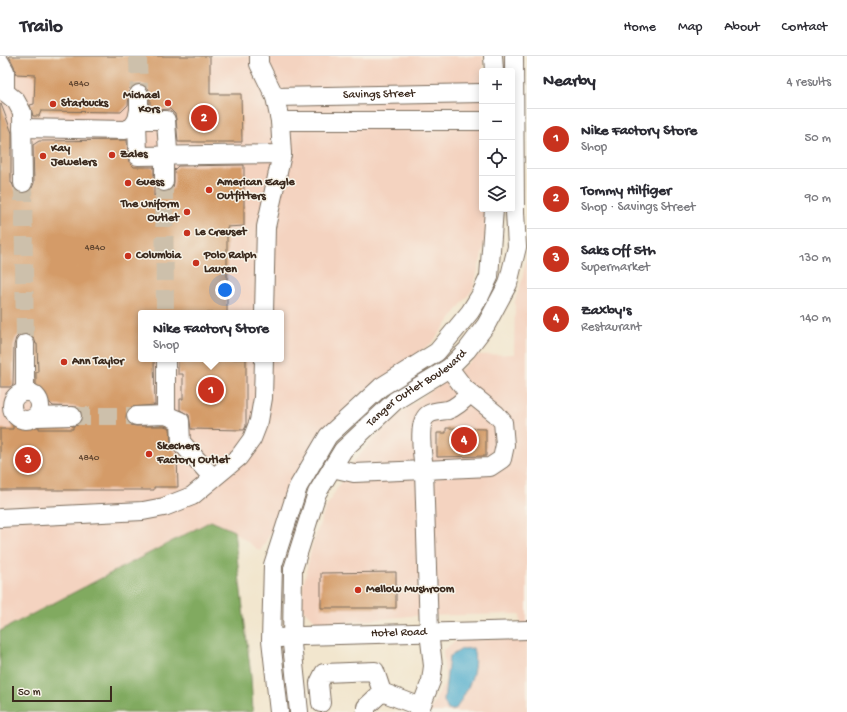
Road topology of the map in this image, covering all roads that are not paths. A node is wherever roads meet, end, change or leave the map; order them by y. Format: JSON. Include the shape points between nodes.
{"nodes":[{"id":1,"x":259,"y":56,"type":"edge"},
{"id":2,"x":494,"y":56,"type":"edge"},
{"id":3,"x":514,"y":56,"type":"edge"},
{"id":4,"x":0,"y":62,"type":"edge"},
{"id":5,"x":494,"y":68,"type":"edge"},
{"id":6,"x":514,"y":68,"type":"edge"},
{"id":7,"x":3,"y":91,"type":"edge"},
{"id":8,"x":479,"y":93,"type":"edge"},
{"id":9,"x":139,"y":94,"type":"tunnel mouth"},
{"id":10,"x":275,"y":97,"type":"junction"},
{"id":11,"x":137,"y":120,"type":"junction"},
{"id":12,"x":280,"y":120,"type":"junction"},
{"id":13,"x":479,"y":121,"type":"edge"},
{"id":14,"x":22,"y":128,"type":"junction"},
{"id":15,"x":514,"y":140,"type":"edge"},
{"id":16,"x":282,"y":154,"type":"junction"},
{"id":17,"x":164,"y":156,"type":"junction"},
{"id":18,"x":164,"y":182,"type":"tunnel mouth"},
{"id":19,"x":23,"y":183,"type":"tunnel mouth"},
{"id":20,"x":494,"y":212,"type":"edge"},
{"id":21,"x":264,"y":310,"type":"edge"},
{"id":22,"x":24,"y":344,"type":"tunnel mouth"},
{"id":23,"x":166,"y":362,"type":"edge"},
{"id":24,"x":264,"y":362,"type":"edge"},
{"id":25,"x":449,"y":368,"type":"junction"},
{"id":26,"x":25,"y":392,"type":"junction"},
{"id":27,"x":470,"y":393,"type":"junction"},
{"id":28,"x":6,"y":407,"type":"edge"},
{"id":29,"x":166,"y":415,"type":"junction"},
{"id":30,"x":72,"y":416,"type":"tunnel mouth"},
{"id":31,"x":136,"y":416,"type":"tunnel mouth"},
{"id":32,"x":36,"y":417,"type":"junction"},
{"id":33,"x":332,"y":468,"type":"junction"},
{"id":34,"x":424,"y":470,"type":"junction"},
{"id":35,"x":213,"y":478,"type":"junction"},
{"id":36,"x":0,"y":518,"type":"edge"},
{"id":37,"x":527,"y":630,"type":"edge"},
{"id":38,"x":430,"y":632,"type":"junction"},
{"id":39,"x":292,"y":636,"type":"junction"},
{"id":40,"x":271,"y":640,"type":"junction"},
{"id":41,"x":382,"y":692,"type":"junction"},
{"id":42,"x":321,"y":703,"type":"dead end"},
{"id":43,"x":420,"y":709,"type":"edge"},
{"id":44,"x":279,"y":712,"type":"edge"},
{"id":45,"x":299,"y":712,"type":"edge"},
{"id":46,"x":366,"y":712,"type":"edge"}],
"edges":[{"from":1,"to":10,"type":"street"},
{"from":2,"to":5,"type":"street"},
{"from":3,"to":6,"type":"street","name":"Tanger Outlet Boulevard"},
{"from":4,"to":7,"type":"street","via":[[6,71]]},
{"from":7,"to":14,"type":"street","via":[[16,101],[22,112]]},
{"from":8,"to":10,"type":"street","name":"Savings Street"},
{"from":9,"to":11,"type":"street"},
{"from":10,"to":12,"type":"street"},
{"from":11,"to":14,"type":"street","via":[[124,130]]},
{"from":11,"to":17,"type":"street","via":[[138,156]]},
{"from":11,"to":17,"type":"street","via":[[166,120],[168,151]]},
{"from":12,"to":13,"type":"street","name":"Savings Street"},
{"from":12,"to":16,"type":"street"},
{"from":14,"to":19,"type":"street"},
{"from":15,"to":25,"type":"street","name":"Tanger Outlet Boulevard","via":[[517,247],[508,284],[486,325]]},
{"from":16,"to":17,"type":"street"},
{"from":16,"to":21,"type":"street","via":[[266,227]]},
{"from":17,"to":18,"type":"street"},
{"from":20,"to":40,"type":"street","name":"Tanger Outlet Boulevard","via":[[489,278],[470,312],[437,352],[381,387],[328,436],[298,486],[273,565]]},
{"from":22,"to":26,"type":"street"},
{"from":23,"to":29,"type":"street"},
{"from":24,"to":35,"type":"street","via":[[260,421],[252,439],[239,457]]},
{"from":25,"to":27,"type":"street"},
{"from":25,"to":33,"type":"street","name":"Tanger Outlet Boulevard","via":[[395,401],[343,450]]},
{"from":26,"to":28,"type":"street","via":[[15,397]]},
{"from":26,"to":32,"type":"street","via":[[33,394],[39,401],[40,409]]},
{"from":27,"to":34,"type":"street","via":[[450,409],[430,413],[423,419]]},
{"from":27,"to":34,"type":"street","via":[[503,422],[502,459],[490,467]]},
{"from":28,"to":32,"type":"street","via":[[18,419],[28,421]]},
{"from":29,"to":31,"type":"street"},
{"from":29,"to":35,"type":"street","via":[[180,421],[182,442]]},
{"from":30,"to":32,"type":"street"},
{"from":33,"to":34,"type":"street","via":[[354,473]]},
{"from":33,"to":39,"type":"street","name":"Tanger Outlet Boulevard","via":[[317,494],[293,569]]},
{"from":34,"to":38,"type":"street"},
{"from":35,"to":36,"type":"street","via":[[192,496],[164,507],[143,511]]},
{"from":37,"to":38,"type":"street","name":"Hotel Road"},
{"from":38,"to":39,"type":"street","name":"Hotel Road"},
{"from":38,"to":43,"type":"street","via":[[431,681]]},
{"from":39,"to":40,"type":"street","name":"Hotel Road"},
{"from":39,"to":45,"type":"street","name":"Tanger Outlet Boulevard"},
{"from":40,"to":44,"type":"street","name":"Tanger Outlet Boulevard"},
{"from":41,"to":42,"type":"street","via":[[375,671],[324,674],[319,683]]},
{"from":41,"to":43,"type":"street"},
{"from":41,"to":46,"type":"street","via":[[366,707]]}]}
